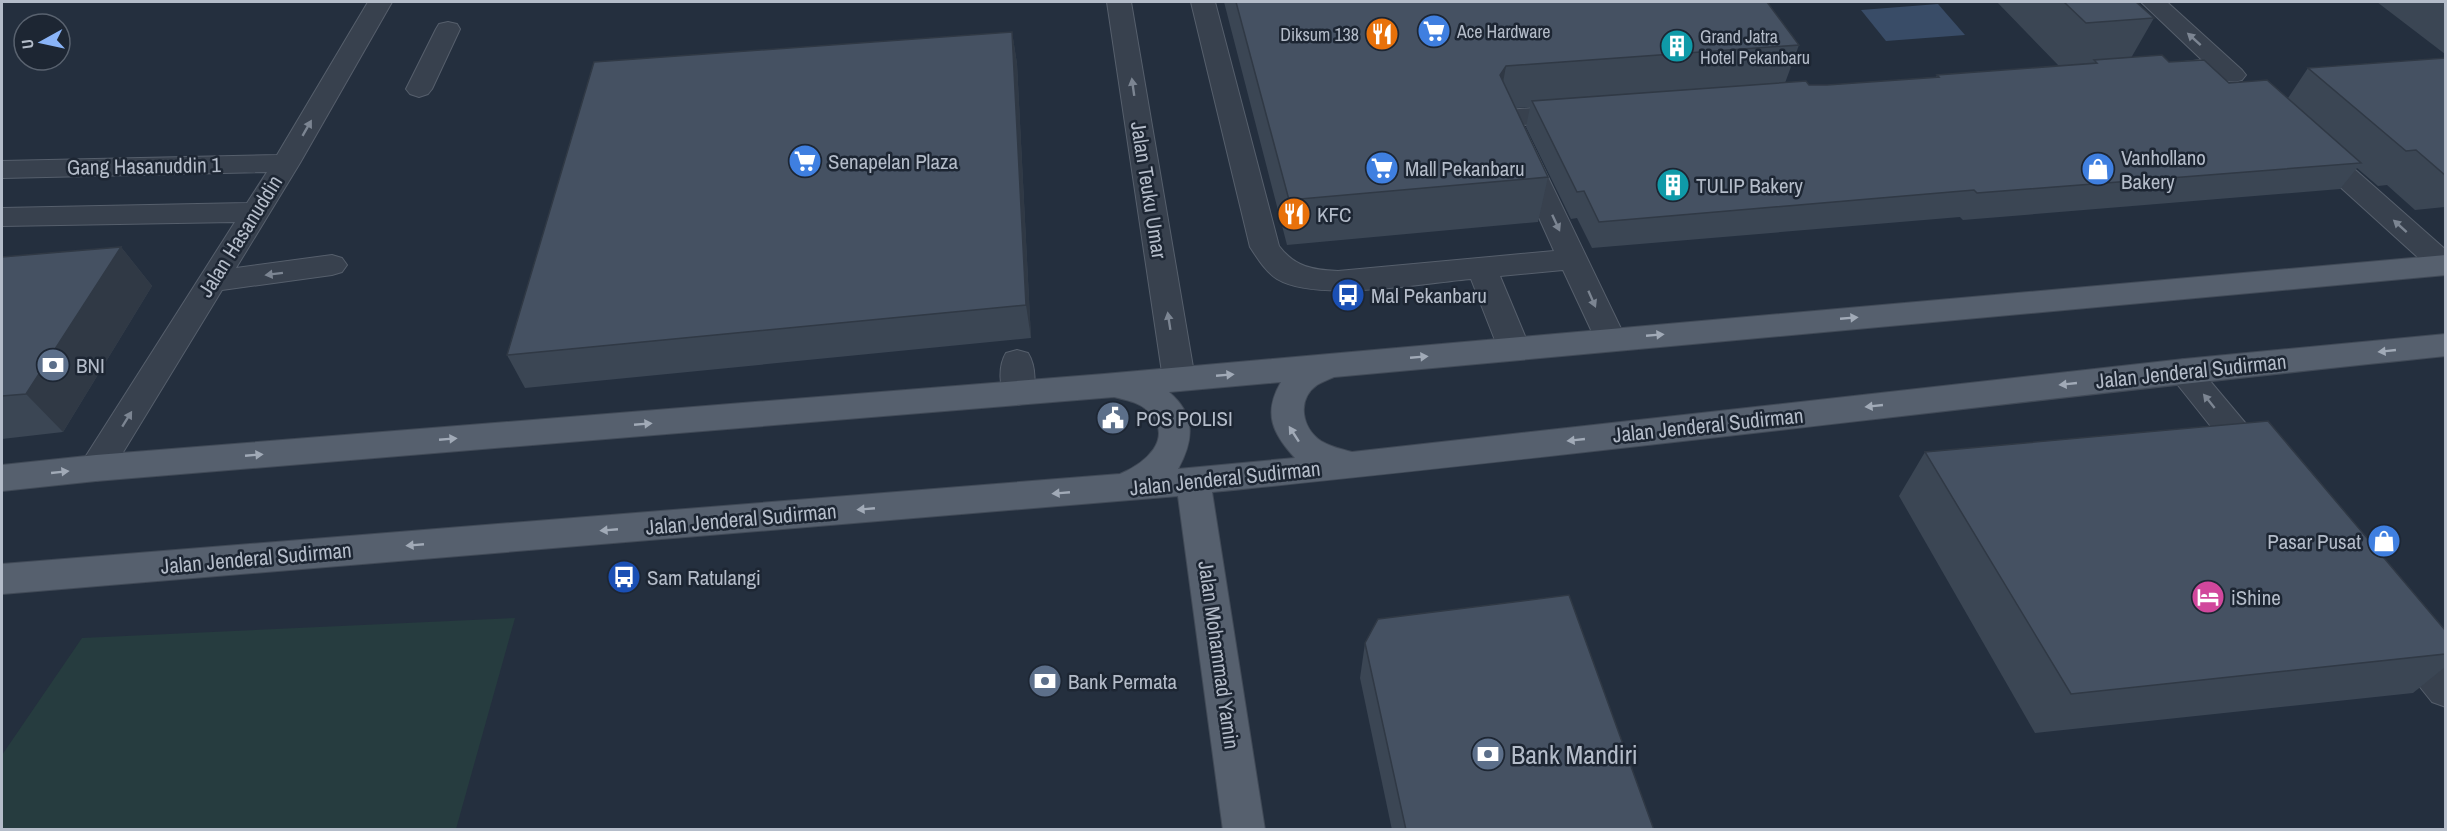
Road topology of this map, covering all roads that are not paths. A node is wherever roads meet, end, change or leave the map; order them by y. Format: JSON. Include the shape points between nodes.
{"nodes":[{"id":1,"x":380,"y":2,"type":"edge"},
{"id":2,"x":1127,"y":2,"type":"edge"},
{"id":3,"x":1203,"y":2,"type":"edge"},
{"id":4,"x":2153,"y":2,"type":"edge"},
{"id":5,"x":448,"y":29,"type":"dead end"},
{"id":6,"x":2224,"y":66,"type":"junction"},
{"id":7,"x":2140,"y":72,"type":"edge"},
{"id":8,"x":418,"y":89,"type":"dead end"},
{"id":9,"x":2250,"y":90,"type":"edge"},
{"id":10,"x":1602,"y":111,"type":"edge"},
{"id":11,"x":2302,"y":137,"type":"edge"},
{"id":12,"x":286,"y":163,"type":"junction"},
{"id":13,"x":2,"y":169,"type":"edge"},
{"id":14,"x":255,"y":212,"type":"junction"},
{"id":15,"x":2,"y":217,"type":"edge"},
{"id":16,"x":1574,"y":259,"type":"junction"},
{"id":17,"x":332,"y":265,"type":"dead end"},
{"id":18,"x":2445,"y":265,"type":"edge"},
{"id":19,"x":1482,"y":268,"type":"junction"},
{"id":20,"x":213,"y":281,"type":"junction"},
{"id":21,"x":1610,"y":339,"type":"junction"},
{"id":22,"x":2445,"y":345,"type":"edge"},
{"id":23,"x":1514,"y":348,"type":"junction"},
{"id":24,"x":1332,"y":365,"type":"junction"},
{"id":25,"x":2184,"y":371,"type":"junction"},
{"id":26,"x":1179,"y":379,"type":"junction"},
{"id":27,"x":1104,"y":386,"type":"junction"},
{"id":28,"x":1363,"y":464,"type":"junction"},
{"id":29,"x":96,"y":468,"type":"junction"},
{"id":30,"x":2,"y":478,"type":"edge"},
{"id":31,"x":1193,"y":481,"type":"junction"},
{"id":32,"x":2278,"y":486,"type":"edge"},
{"id":33,"x":1119,"y":488,"type":"junction"},
{"id":34,"x":2,"y":579,"type":"edge"},
{"id":35,"x":2383,"y":614,"type":"edge"},
{"id":36,"x":2445,"y":690,"type":"edge"},
{"id":37,"x":1244,"y":830,"type":"edge"}],
"edges":[{"from":12,"to":1,"type":"street","name":"Jalan Hasanuddin","one_way":true},
{"from":26,"to":2,"type":"street","name":"Jalan Teuku Umar","one_way":true},
{"from":3,"to":19,"type":"street","via":[[1265,247],[1278,264],[1305,280],[1338,281]]},
{"from":6,"to":4,"type":"street","one_way":true},
{"from":5,"to":8,"type":"street"},
{"from":6,"to":7,"type":"street"},
{"from":6,"to":9,"type":"street"},
{"from":10,"to":16,"type":"street","one_way":true,"via":[[1507,118]]},
{"from":18,"to":11,"type":"street","one_way":true},
{"from":12,"to":13,"type":"street","name":"Gang Hasanuddin 1"},
{"from":12,"to":14,"type":"street","name":"Jalan Hasanuddin"},
{"from":14,"to":15,"type":"street"},
{"from":14,"to":20,"type":"street","name":"Jalan Hasanuddin"},
{"from":16,"to":19,"type":"street"},
{"from":16,"to":21,"type":"street","one_way":true},
{"from":17,"to":20,"type":"street","one_way":true},
{"from":21,"to":18,"type":"main road","one_way":true},
{"from":19,"to":23,"type":"street"},
{"from":29,"to":20,"type":"street","name":"Jalan Hasanuddin","one_way":true},
{"from":21,"to":23,"type":"main road"},
{"from":22,"to":25,"type":"main road","name":"Jalan Jenderal Sudirman","one_way":true},
{"from":24,"to":23,"type":"main road","one_way":true},
{"from":26,"to":24,"type":"main road","one_way":true},
{"from":28,"to":24,"type":"main road","one_way":true,"via":[[1340,463],[1318,455],[1300,444],[1289,428],[1285,412],[1288,396],[1298,381]]},
{"from":25,"to":28,"type":"main road","name":"Jalan Jenderal Sudirman","one_way":true},
{"from":32,"to":25,"type":"street","one_way":true},
{"from":26,"to":27,"type":"main road"},
{"from":29,"to":27,"type":"main road","one_way":true,"via":[[1018,377]]},
{"from":27,"to":33,"type":"main road","via":[[1148,394],[1173,420],[1176,438],[1172,454],[1160,470]]},
{"from":28,"to":31,"type":"main road","name":"Jalan Jenderal Sudirman"},
{"from":30,"to":29,"type":"main road","one_way":true},
{"from":31,"to":33,"type":"main road","name":"Jalan Jenderal Sudirman"},
{"from":31,"to":37,"type":"main road","name":"Jalan Mohammad Yamin"},
{"from":33,"to":34,"type":"main road","name":"Jalan Jenderal Sudirman","one_way":true},
{"from":35,"to":36,"type":"street"}]}
